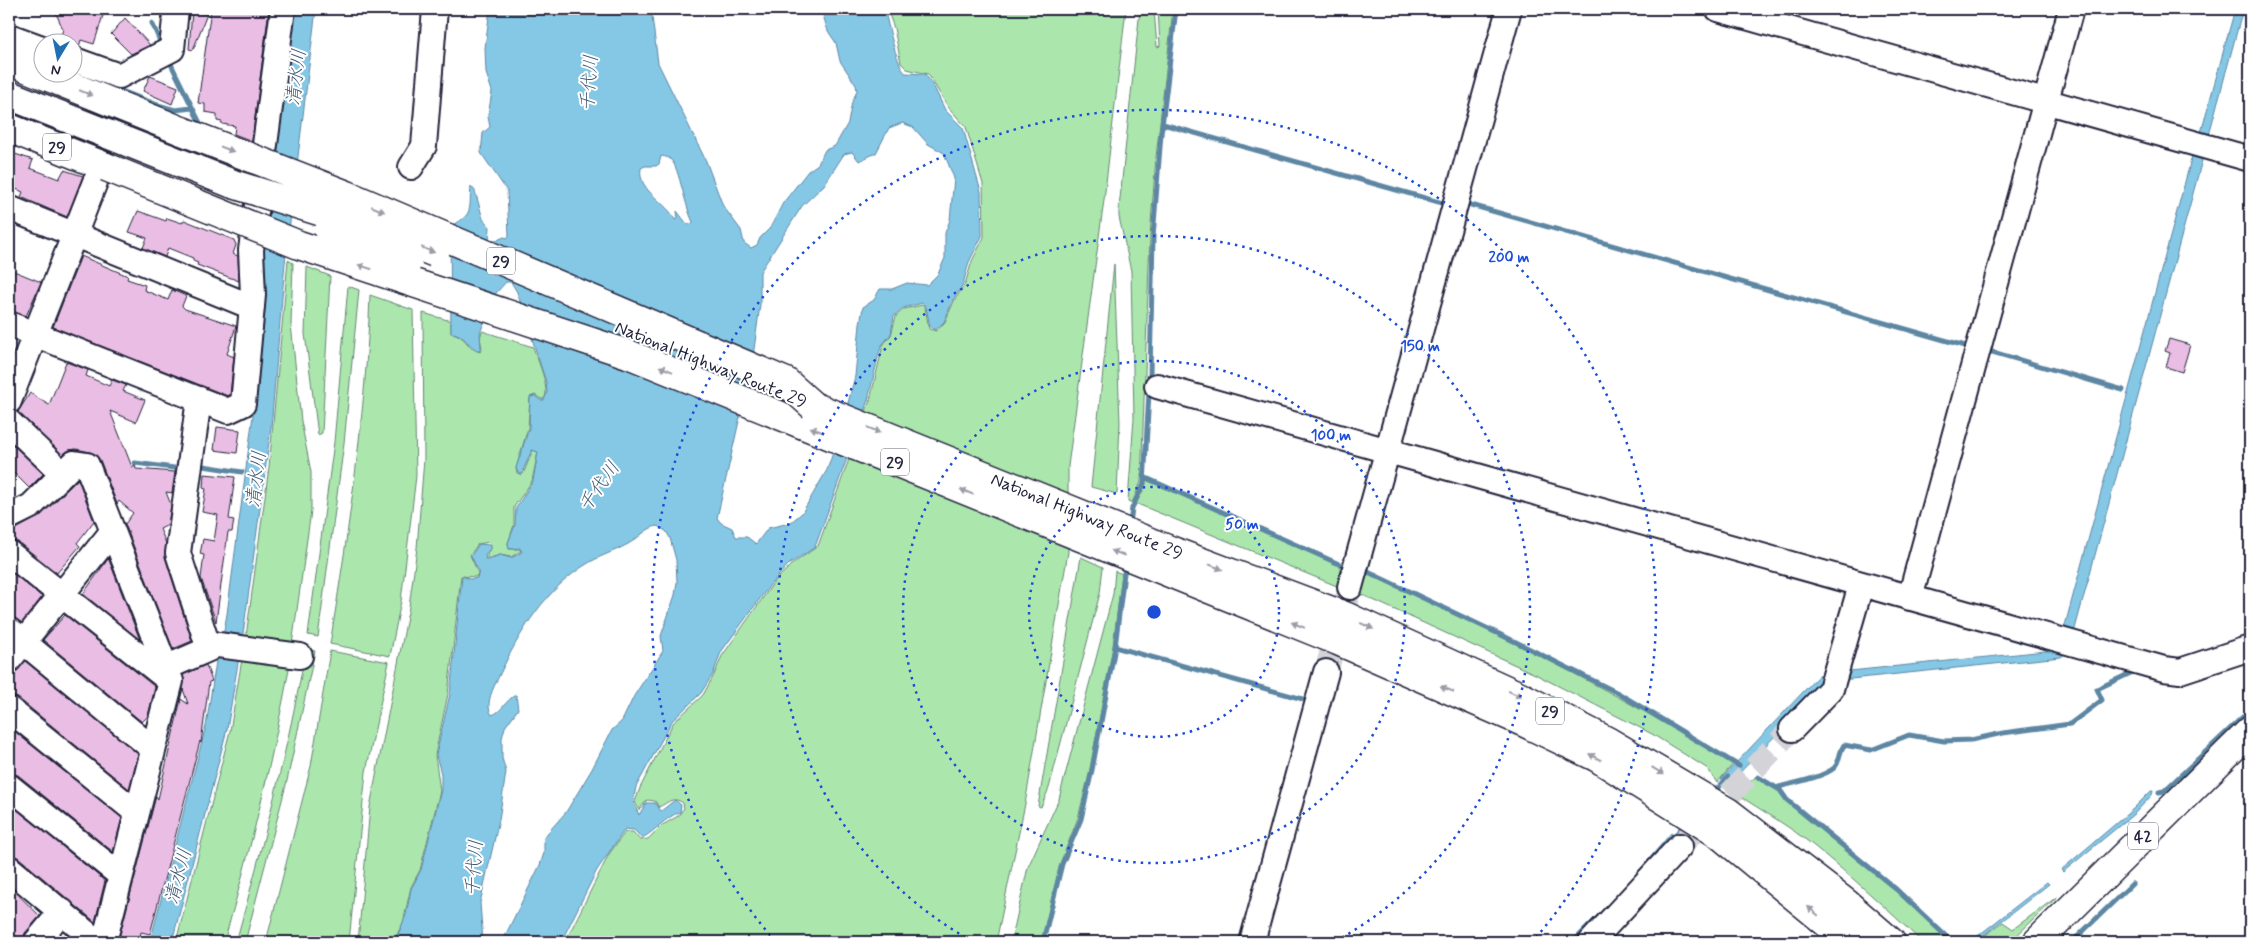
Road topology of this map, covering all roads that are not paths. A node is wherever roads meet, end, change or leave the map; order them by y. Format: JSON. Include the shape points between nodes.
{"nodes":[{"id":1,"x":176,"y":9,"type":"edge"},
{"id":2,"x":283,"y":9,"type":"edge"},
{"id":3,"x":435,"y":9,"type":"edge"},
{"id":4,"x":1509,"y":9,"type":"edge"},
{"id":5,"x":1718,"y":9,"type":"edge"},
{"id":6,"x":2071,"y":9,"type":"edge"},
{"id":7,"x":9,"y":36,"type":"edge"},
{"id":8,"x":32,"y":44,"type":"edge"},
{"id":9,"x":9,"y":62,"type":"edge"},
{"id":10,"x":82,"y":63,"type":"edge"},
{"id":11,"x":9,"y":94,"type":"edge"},
{"id":12,"x":2046,"y":101,"type":"junction"},
{"id":13,"x":9,"y":110,"type":"edge"},
{"id":14,"x":9,"y":128,"type":"edge"},
{"id":15,"x":2250,"y":159,"type":"edge"},
{"id":16,"x":411,"y":167,"type":"dead end"},
{"id":17,"x":101,"y":174,"type":"junction"},
{"id":18,"x":229,"y":192,"type":"junction"},
{"id":19,"x":9,"y":208,"type":"edge"},
{"id":20,"x":75,"y":234,"type":"junction"},
{"id":21,"x":252,"y":307,"type":"junction"},
{"id":22,"x":9,"y":324,"type":"edge"},
{"id":23,"x":35,"y":334,"type":"junction"},
{"id":24,"x":628,"y":354,"type":"junction"},
{"id":25,"x":1157,"y":386,"type":"dead end"},
{"id":26,"x":199,"y":399,"type":"junction"},
{"id":27,"x":9,"y":400,"type":"edge"},
{"id":28,"x":813,"y":406,"type":"junction"},
{"id":29,"x":9,"y":422,"type":"edge"},
{"id":30,"x":1388,"y":452,"type":"junction"},
{"id":31,"x":63,"y":474,"type":"junction"},
{"id":32,"x":9,"y":517,"type":"edge"},
{"id":33,"x":112,"y":532,"type":"junction"},
{"id":34,"x":9,"y":553,"type":"edge"},
{"id":35,"x":1167,"y":561,"type":"junction"},
{"id":36,"x":1860,"y":585,"type":"junction"},
{"id":37,"x":1350,"y":587,"type":"tunnel mouth"},
{"id":38,"x":60,"y":594,"type":"junction"},
{"id":39,"x":1910,"y":598,"type":"junction"},
{"id":40,"x":13,"y":644,"type":"edge"},
{"id":41,"x":213,"y":645,"type":"junction"},
{"id":42,"x":2250,"y":648,"type":"edge"},
{"id":43,"x":300,"y":656,"type":"dead end"},
{"id":44,"x":1326,"y":672,"type":"tunnel mouth"},
{"id":45,"x":168,"y":674,"type":"junction"},
{"id":46,"x":9,"y":709,"type":"edge"},
{"id":47,"x":1792,"y":729,"type":"tunnel mouth"},
{"id":48,"x":2250,"y":731,"type":"edge"},
{"id":49,"x":153,"y":749,"type":"junction"},
{"id":50,"x":9,"y":786,"type":"edge"},
{"id":51,"x":137,"y":813,"type":"junction"},
{"id":52,"x":1680,"y":846,"type":"tunnel mouth"},
{"id":53,"x":9,"y":868,"type":"edge"},
{"id":54,"x":121,"y":876,"type":"junction"},
{"id":55,"x":62,"y":911,"type":"junction"},
{"id":56,"x":36,"y":942,"type":"edge"},
{"id":57,"x":98,"y":942,"type":"edge"},
{"id":58,"x":1252,"y":942,"type":"edge"},
{"id":59,"x":1591,"y":942,"type":"edge"},
{"id":60,"x":1850,"y":942,"type":"edge"},
{"id":61,"x":1891,"y":942,"type":"edge"},
{"id":62,"x":2038,"y":942,"type":"edge"}],
"edges":[{"from":1,"to":10,"type":"street","via":[[172,49],[119,76]]},
{"from":2,"to":21,"type":"street","via":[[251,250]]},
{"from":3,"to":16,"type":"street","via":[[424,146]]},
{"from":4,"to":30,"type":"street"},
{"from":5,"to":12,"type":"street"},
{"from":6,"to":12,"type":"street"},
{"from":7,"to":8,"type":"street"},
{"from":9,"to":28,"type":"main road","number":"29","one_way":true,"bridge":true,"via":[[347,195],[786,382]]},
{"from":11,"to":18,"type":"main road","name":"National Highway Route 29","number":"29"},
{"from":12,"to":15,"type":"street"},
{"from":12,"to":39,"type":"street"},
{"from":13,"to":18,"type":"main road","number":"29"},
{"from":14,"to":17,"type":"main road","number":"29"},
{"from":17,"to":20,"type":"street"},
{"from":24,"to":17,"type":"main road","number":"29","one_way":true,"bridge":true,"via":[[299,246]]},
{"from":18,"to":24,"type":"main road","name":"National Highway Route 29","number":"29","bridge":true},
{"from":18,"to":28,"type":"main road","name":"National Highway Route 29","number":"29","one_way":true,"bridge":true,"via":[[379,230]]},
{"from":19,"to":20,"type":"street"},
{"from":20,"to":21,"type":"street"},
{"from":20,"to":23,"type":"street"},
{"from":21,"to":26,"type":"street","via":[[243,404],[228,411]]},
{"from":22,"to":23,"type":"street"},
{"from":23,"to":26,"type":"street"},
{"from":23,"to":27,"type":"street"},
{"from":35,"to":24,"type":"main road","name":"National Highway Route 29","number":"29","one_way":true},
{"from":25,"to":30,"type":"street"},
{"from":26,"to":41,"type":"street","via":[[178,553]]},
{"from":28,"to":35,"type":"main road","name":"National Highway Route 29","number":"29","one_way":true},
{"from":29,"to":31,"type":"street"},
{"from":30,"to":36,"type":"street"},
{"from":30,"to":37,"type":"street"},
{"from":31,"to":32,"type":"street","via":[[31,506]]},
{"from":31,"to":33,"type":"street","via":[[74,463],[87,465]]},
{"from":33,"to":38,"type":"street"},
{"from":33,"to":45,"type":"street"},
{"from":34,"to":38,"type":"street"},
{"from":60,"to":35,"type":"main road","name":"National Highway Route 29","number":"29","one_way":true,"via":[[1720,835],[1596,757],[1338,642]]},
{"from":35,"to":61,"type":"main road","name":"National Highway Route 29","number":"29","one_way":true,"via":[[1345,616],[1518,695],[1609,742],[1728,812]]},
{"from":36,"to":39,"type":"street"},
{"from":36,"to":47,"type":"street","via":[[1831,689]]},
{"from":38,"to":40,"type":"street"},
{"from":38,"to":45,"type":"street"},
{"from":39,"to":42,"type":"street","via":[[2164,669],[2180,671]]},
{"from":40,"to":49,"type":"street"},
{"from":41,"to":43,"type":"street"},
{"from":41,"to":45,"type":"street"},
{"from":44,"to":58,"type":"street"},
{"from":45,"to":49,"type":"street"},
{"from":46,"to":51,"type":"street"},
{"from":48,"to":62,"type":"main road","number":"42"},
{"from":49,"to":51,"type":"street"},
{"from":50,"to":54,"type":"street"},
{"from":51,"to":54,"type":"street"},
{"from":52,"to":59,"type":"street"},
{"from":53,"to":55,"type":"street"},
{"from":54,"to":57,"type":"street"},
{"from":55,"to":56,"type":"street"},
{"from":55,"to":57,"type":"street"}]}
